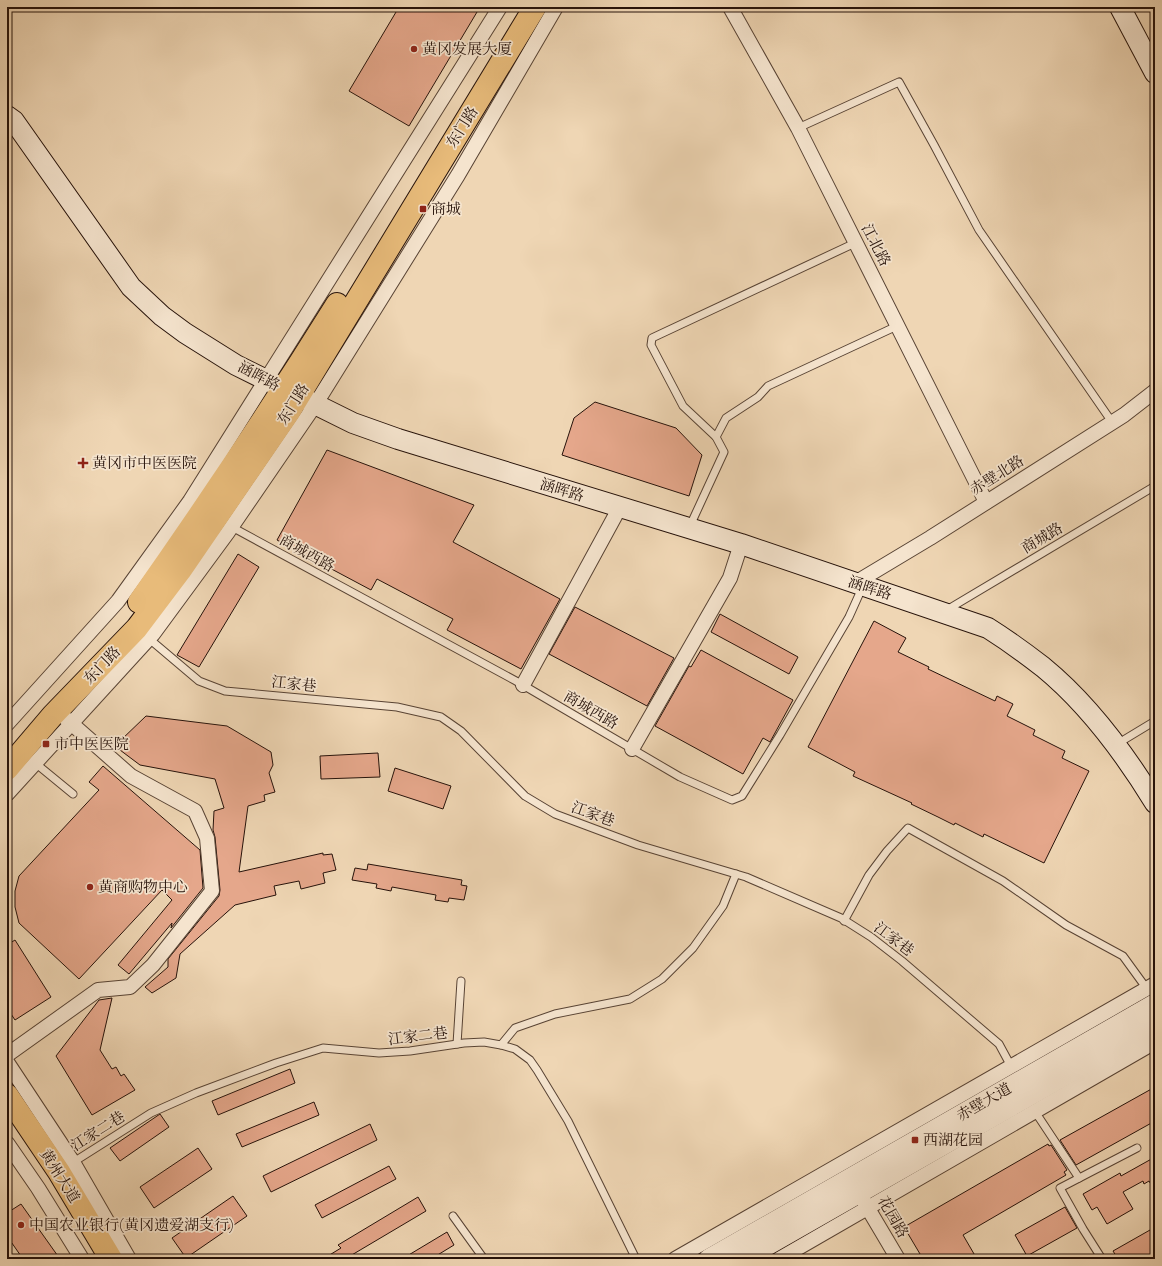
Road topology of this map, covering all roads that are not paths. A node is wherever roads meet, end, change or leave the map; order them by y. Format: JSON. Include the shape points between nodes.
{"nodes":[{"id":1,"x":500,"y":7,"type":"edge"},
{"id":2,"x":520,"y":7,"type":"edge"},
{"id":3,"x":535,"y":7,"type":"edge"},
{"id":4,"x":556,"y":7,"type":"edge"},
{"id":5,"x":730,"y":7,"type":"edge"},
{"id":6,"x":1120,"y":7,"type":"edge"},
{"id":7,"x":1132,"y":7,"type":"edge"},
{"id":8,"x":1155,"y":50,"type":"edge"},
{"id":9,"x":1155,"y":73,"type":"edge"},
{"id":10,"x":7,"y":116,"type":"edge"},
{"id":11,"x":798,"y":128,"type":"junction"},
{"id":12,"x":855,"y":242,"type":"junction"},
{"id":13,"x":897,"y":326,"type":"junction"},
{"id":14,"x":1155,"y":391,"type":"edge"},
{"id":15,"x":291,"y":393,"type":"junction"},
{"id":16,"x":1112,"y":422,"type":"junction"},
{"id":17,"x":716,"y":436,"type":"junction"},
{"id":18,"x":1155,"y":486,"type":"edge"},
{"id":19,"x":986,"y":502,"type":"junction"},
{"id":20,"x":620,"y":507,"type":"junction"},
{"id":21,"x":224,"y":522,"type":"junction"},
{"id":22,"x":688,"y":528,"type":"junction"},
{"id":23,"x":741,"y":544,"type":"junction"},
{"id":24,"x":859,"y":584,"type":"junction"},
{"id":25,"x":943,"y":612,"type":"junction"},
{"id":26,"x":143,"y":633,"type":"junction"},
{"id":27,"x":523,"y":685,"type":"junction"},
{"id":28,"x":64,"y":718,"type":"junction"},
{"id":29,"x":1155,"y":722,"type":"edge"},
{"id":30,"x":7,"y":724,"type":"edge"},
{"id":31,"x":1115,"y":745,"type":"junction"},
{"id":32,"x":632,"y":749,"type":"junction"},
{"id":33,"x":21,"y":755,"type":"edge"},
{"id":34,"x":7,"y":769,"type":"edge"},
{"id":35,"x":7,"y":794,"type":"edge"},
{"id":36,"x":73,"y":794,"type":"dead end"},
{"id":37,"x":1155,"y":803,"type":"edge"},
{"id":38,"x":736,"y":874,"type":"junction"},
{"id":39,"x":844,"y":921,"type":"junction"},
{"id":40,"x":461,"y":981,"type":"dead end"},
{"id":41,"x":1152,"y":992,"type":"edge"},
{"id":42,"x":1155,"y":1024,"type":"edge"},
{"id":43,"x":1155,"y":1042,"type":"edge"},
{"id":44,"x":457,"y":1044,"type":"junction"},
{"id":45,"x":501,"y":1045,"type":"junction"},
{"id":46,"x":7,"y":1055,"type":"edge"},
{"id":47,"x":7,"y":1062,"type":"edge"},
{"id":48,"x":1023,"y":1089,"type":"junction"},
{"id":49,"x":7,"y":1094,"type":"edge"},
{"id":50,"x":7,"y":1113,"type":"edge"},
{"id":51,"x":7,"y":1143,"type":"edge"},
{"id":52,"x":1138,"y":1148,"type":"dead end"},
{"id":53,"x":66,"y":1167,"type":"junction"},
{"id":54,"x":1079,"y":1178,"type":"junction"},
{"id":55,"x":863,"y":1200,"type":"junction"},
{"id":56,"x":453,"y":1216,"type":"dead end"},
{"id":57,"x":82,"y":1259,"type":"edge"},
{"id":58,"x":100,"y":1259,"type":"edge"},
{"id":59,"x":111,"y":1259,"type":"edge"},
{"id":60,"x":129,"y":1259,"type":"edge"},
{"id":61,"x":484,"y":1259,"type":"edge"},
{"id":62,"x":636,"y":1259,"type":"edge"},
{"id":63,"x":675,"y":1259,"type":"edge"},
{"id":64,"x":709,"y":1259,"type":"edge"},
{"id":65,"x":743,"y":1259,"type":"edge"},
{"id":66,"x":779,"y":1259,"type":"edge"},
{"id":67,"x":898,"y":1259,"type":"edge"},
{"id":68,"x":1102,"y":1259,"type":"edge"}],
"edges":[{"from":1,"to":15,"type":"street","via":[[426,126]]},
{"from":2,"to":15,"type":"main road","name":"东门路"},
{"from":3,"to":15,"type":"main road","name":"东门路"},
{"from":4,"to":15,"type":"street","via":[[458,175]]},
{"from":5,"to":11,"type":"street","name":"江北路"},
{"from":6,"to":9,"type":"street"},
{"from":7,"to":8,"type":"street"},
{"from":10,"to":15,"type":"street","name":"涵晖路","via":[[14,121],[131,287],[185,333],[236,365]]},
{"from":11,"to":12,"type":"street","name":"江北路"},
{"from":11,"to":16,"type":"lane","via":[[899,82],[978,230]]},
{"from":12,"to":13,"type":"street","name":"江北路"},
{"from":12,"to":17,"type":"lane","via":[[652,338],[651,345],[683,406]]},
{"from":13,"to":17,"type":"lane","via":[[768,386],[758,398],[726,418]]},
{"from":13,"to":19,"type":"street","name":"江北路"},
{"from":14,"to":16,"type":"street","name":"赤壁北路"},
{"from":15,"to":20,"type":"street","name":"涵晖路","via":[[353,423],[398,439]]},
{"from":15,"to":21,"type":"main road","name":"东门路"},
{"from":15,"to":30,"type":"street","via":[[190,501],[118,601]]},
{"from":15,"to":33,"type":"main road","name":"东门路","via":[[206,506],[134,609]]},
{"from":16,"to":19,"type":"street","name":"赤壁北路"},
{"from":17,"to":22,"type":"lane","via":[[724,452]]},
{"from":18,"to":25,"type":"lane","name":"商城路"},
{"from":19,"to":24,"type":"street","name":"赤壁北路"},
{"from":20,"to":22,"type":"street","name":"涵晖路"},
{"from":20,"to":27,"type":"street"},
{"from":21,"to":26,"type":"main road","name":"东门路","via":[[180,571]]},
{"from":21,"to":27,"type":"lane","name":"商城西路"},
{"from":22,"to":23,"type":"street","name":"涵晖路"},
{"from":23,"to":24,"type":"street","name":"涵晖路"},
{"from":23,"to":32,"type":"street","via":[[730,578]]},
{"from":24,"to":25,"type":"street","name":"涵晖路"},
{"from":24,"to":32,"type":"lane","name":"商城西路","via":[[845,624],[742,796],[732,800],[680,777]]},
{"from":25,"to":31,"type":"street","name":"涵晖路","via":[[988,628],[1016,646],[1044,668],[1076,699]]},
{"from":26,"to":28,"type":"main road","name":"东门路"},
{"from":26,"to":38,"type":"lane","name":"江家巷","via":[[199,681],[225,691],[397,707],[441,717],[461,731],[525,796],[555,814],[638,845]]},
{"from":27,"to":32,"type":"lane","name":"商城西路"},
{"from":28,"to":33,"type":"main road","name":"东门路"},
{"from":28,"to":46,"type":"street","via":[[131,776],[195,811],[207,838],[212,891],[153,965],[130,987],[98,990]]},
{"from":29,"to":31,"type":"lane"},
{"from":31,"to":37,"type":"street","name":"涵晖路"},
{"from":33,"to":34,"type":"main road","name":"东门路"},
{"from":33,"to":35,"type":"street"},
{"from":33,"to":36,"type":"lane"},
{"from":38,"to":39,"type":"lane","name":"江家巷"},
{"from":38,"to":45,"type":"lane","via":[[723,906],[693,948],[662,979],[630,999],[555,1014],[515,1028]]},
{"from":39,"to":41,"type":"lane","via":[[869,875],[908,828],[1003,881],[1066,925],[1123,956]]},
{"from":39,"to":48,"type":"lane","name":"江家巷","via":[[871,937],[902,961],[999,1044]]},
{"from":40,"to":44,"type":"lane"},
{"from":41,"to":48,"type":"street","name":"赤壁大道"},
{"from":42,"to":48,"type":"street","name":"赤壁大道"},
{"from":43,"to":48,"type":"street"},
{"from":44,"to":45,"type":"lane","name":"江家二巷","via":[[484,1042]]},
{"from":44,"to":53,"type":"lane","name":"江家二巷","via":[[379,1053],[323,1048],[196,1093],[151,1113]]},
{"from":45,"to":62,"type":"lane","name":"江家二巷","via":[[515,1049],[538,1070],[568,1121]]},
{"from":47,"to":53,"type":"street"},
{"from":48,"to":54,"type":"lane","name":"江家巷"},
{"from":48,"to":55,"type":"street","name":"赤壁大道"},
{"from":48,"to":63,"type":"street"},
{"from":48,"to":64,"type":"street","name":"赤壁大道"},
{"from":49,"to":53,"type":"main road","name":"黄州大道"},
{"from":50,"to":58,"type":"main road","name":"黄州大道","via":[[53,1179]]},
{"from":51,"to":57,"type":"street"},
{"from":52,"to":54,"type":"lane"},
{"from":53,"to":59,"type":"main road","name":"黄州大道"},
{"from":53,"to":60,"type":"street"},
{"from":54,"to":68,"type":"lane","via":[[1060,1188]]},
{"from":55,"to":65,"type":"street","name":"赤壁大道"},
{"from":55,"to":66,"type":"street"},
{"from":55,"to":67,"type":"street","name":"花园路"},
{"from":56,"to":61,"type":"lane"}]}
